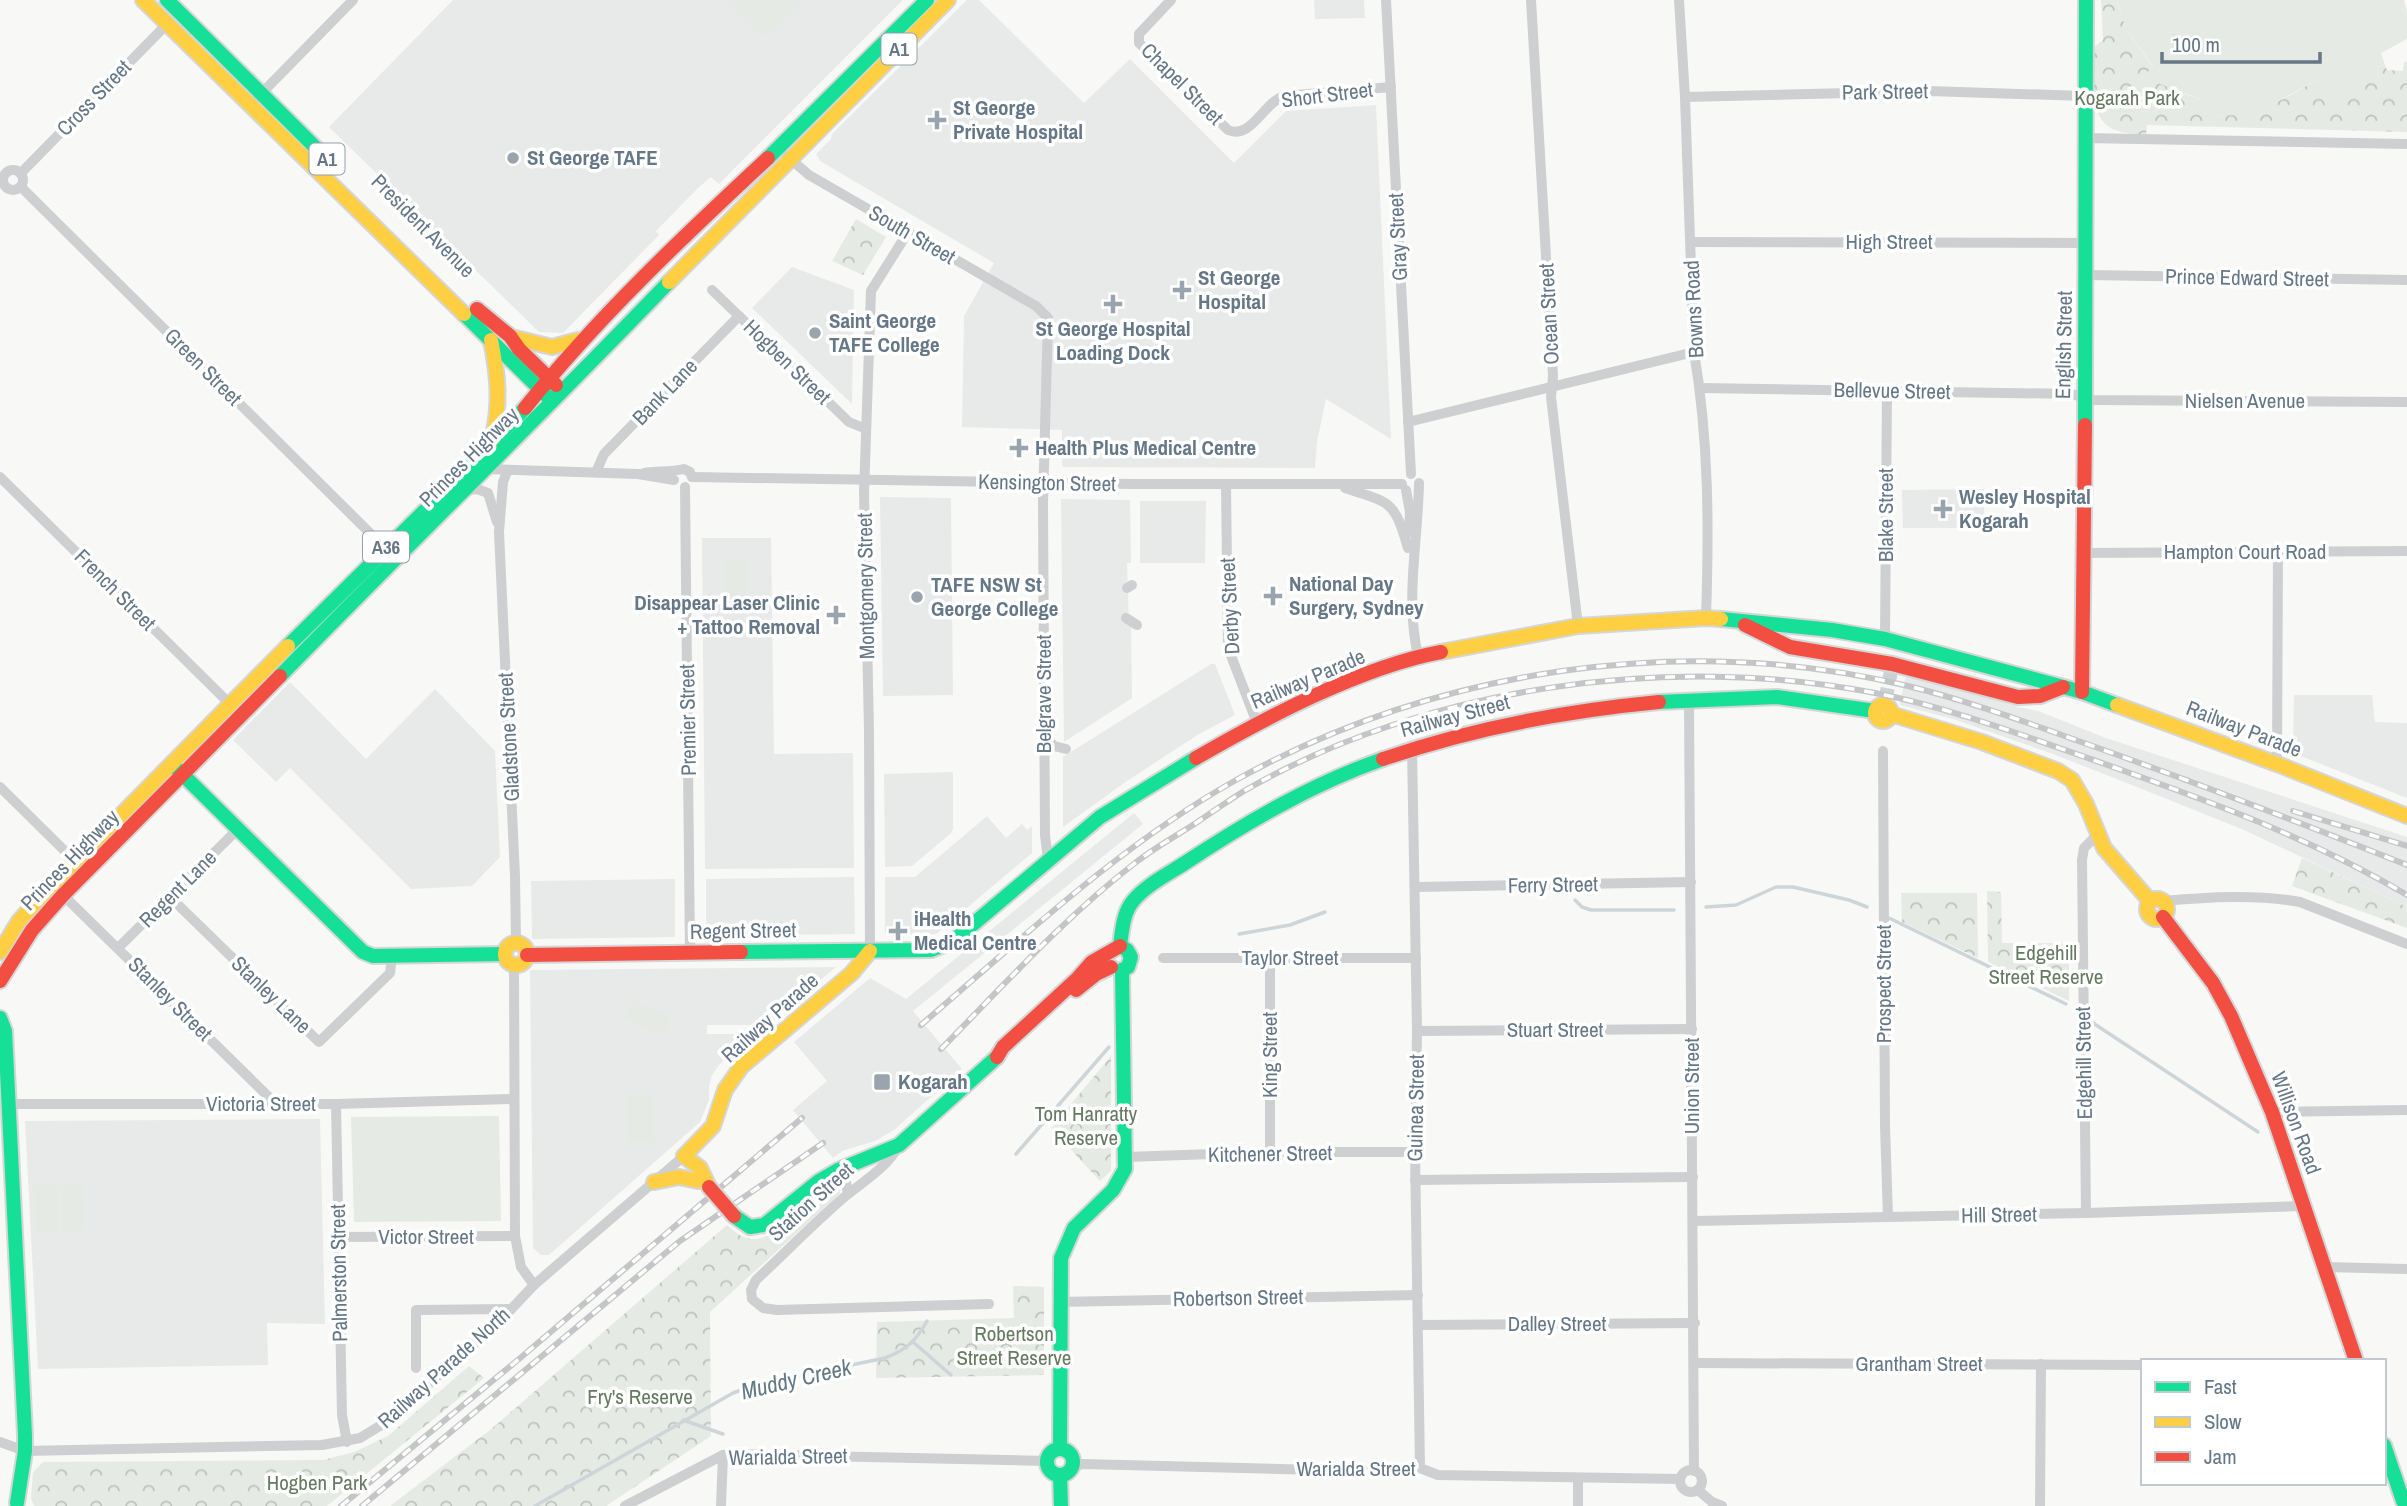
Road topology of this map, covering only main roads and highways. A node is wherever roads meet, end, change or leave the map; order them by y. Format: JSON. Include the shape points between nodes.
{"nodes":[{"id":1,"x":143,"y":0,"type":"edge"},
{"id":2,"x":167,"y":0,"type":"edge"},
{"id":3,"x":927,"y":0,"type":"edge"},
{"id":4,"x":948,"y":0,"type":"edge"},
{"id":5,"x":2086,"y":0,"type":"edge"},
{"id":6,"x":182,"y":6,"type":"edge"},
{"id":7,"x":257,"y":97,"type":"junction"},
{"id":8,"x":784,"y":153,"type":"junction"},
{"id":9,"x":315,"y":166,"type":"junction"},
{"id":10,"x":588,"y":334,"type":"junction"},
{"id":11,"x":510,"y":336,"type":"junction"},
{"id":12,"x":491,"y":340,"type":"junction"},
{"id":13,"x":544,"y":383,"type":"junction"},
{"id":14,"x":557,"y":396,"type":"junction"},
{"id":15,"x":491,"y":444,"type":"junction"},
{"id":16,"x":1740,"y":621,"type":"junction"},
{"id":17,"x":1785,"y":625,"type":"junction"},
{"id":18,"x":1799,"y":649,"type":"junction"},
{"id":19,"x":2063,"y":687,"type":"junction"},
{"id":20,"x":2082,"y":692,"type":"junction"},
{"id":21,"x":177,"y":769,"type":"junction"},
{"id":22,"x":2407,"y":816,"type":"edge"},
{"id":23,"x":2162,"y":918,"type":"joint"},
{"id":24,"x":957,"y":939,"type":"joint"},
{"id":25,"x":0,"y":951,"type":"edge"},
{"id":26,"x":870,"y":951,"type":"junction"},
{"id":27,"x":527,"y":955,"type":"junction"},
{"id":28,"x":1115,"y":959,"type":"junction"},
{"id":29,"x":510,"y":960,"type":"junction"},
{"id":30,"x":0,"y":981,"type":"edge"},
{"id":31,"x":0,"y":1018,"type":"edge"},
{"id":32,"x":684,"y":1156,"type":"joint"},
{"id":33,"x":654,"y":1182,"type":"road end"},
{"id":34,"x":704,"y":1184,"type":"junction"},
{"id":35,"x":2355,"y":1359,"type":"edge"},
{"id":36,"x":1060,"y":1449,"type":"junction"},
{"id":37,"x":2386,"y":1452,"type":"edge"},
{"id":38,"x":1060,"y":1475,"type":"junction"},
{"id":39,"x":2401,"y":1503,"type":"edge"},
{"id":40,"x":16,"y":1505,"type":"edge"},
{"id":41,"x":1061,"y":1506,"type":"edge"}],
"edges":[{"from":1,"to":9,"type":"main road","name":"President Avenue","number":"A1"},
{"from":2,"to":6,"type":"main road","name":"President Avenue","number":"A1"},
{"from":3,"to":8,"type":"main road","name":"Princes Highway","number":"A1"},
{"from":4,"to":8,"type":"main road","name":"Princes Highway","number":"A1"},
{"from":5,"to":20,"type":"main road","name":"English Street"},
{"from":6,"to":7,"type":"main road","name":"President Avenue","number":"A1"},
{"from":7,"to":9,"type":"main road","name":"President Avenue","number":"A1"},
{"from":7,"to":11,"type":"main road","name":"President Avenue","number":"A1"},
{"from":8,"to":10,"type":"main road","name":"Princes Highway","number":"A1","via":[[691,229]]},
{"from":8,"to":14,"type":"main road","name":"Princes Highway","number":"A1"},
{"from":9,"to":12,"type":"main road","name":"President Avenue","number":"A1"},
{"from":10,"to":11,"type":"main road","number":"A1","via":[[557,348]]},
{"from":10,"to":13,"type":"main road","name":"Princes Highway","number":"A1"},
{"from":11,"to":13,"type":"main road","name":"President Avenue","number":"A1"},
{"from":12,"to":13,"type":"main road","name":"President Avenue","number":"A1"},
{"from":12,"to":15,"type":"main road","via":[[500,385],[499,416]]},
{"from":13,"to":14,"type":"main road","name":"President Avenue"},
{"from":13,"to":15,"type":"main road","name":"Princes Highway","number":"A36"},
{"from":14,"to":21,"type":"main road","name":"Princes Highway","number":"A36"},
{"from":15,"to":21,"type":"main road","name":"Princes Highway","number":"A36","via":[[230,704]]},
{"from":16,"to":17,"type":"main road","name":"Railway Parade"},
{"from":16,"to":18,"type":"main road","name":"Railway Parade"},
{"from":16,"to":24,"type":"main road","name":"Railway Parade","via":[[1706,618],[1578,626],[1496,639],[1418,656],[1343,684],[1257,723],[1118,805]]},
{"from":17,"to":18,"type":"main road","via":[[1784,639]]},
{"from":17,"to":19,"type":"main road","name":"Railway Parade","via":[[1885,639]]},
{"from":18,"to":19,"type":"main road","name":"Railway Parade","via":[[2018,697],[2040,696]]},
{"from":19,"to":20,"type":"main road","name":"Railway Parade"},
{"from":20,"to":22,"type":"main road","name":"Railway Parade"},
{"from":21,"to":25,"type":"main road","name":"Princes Highway","number":"A36","via":[[75,861],[27,912]]},
{"from":21,"to":29,"type":"main road","via":[[360,950],[373,956]]},
{"from":21,"to":30,"type":"main road","name":"Princes Highway","number":"A36","via":[[32,930]]},
{"from":23,"to":28,"type":"main road","name":"Railway Street","via":[[2167,910],[2104,848],[2080,791],[2058,771],[1884,708],[1788,698],[1689,701],[1547,714],[1480,728],[1353,770],[1284,802],[1204,850],[1133,901]]},
{"from":23,"to":35,"type":"main road","name":"Willison Road","via":[[2213,983],[2231,1016],[2272,1112]]},
{"from":24,"to":26,"type":"main road","name":"Regent Street","via":[[931,950]]},
{"from":26,"to":27,"type":"main road","name":"Regent Street"},
{"from":26,"to":32,"type":"main road","name":"Railway Parade","via":[[852,973],[741,1067],[725,1090],[713,1126]]},
{"from":27,"to":29,"type":"main road","via":[[522,964]]},
{"from":27,"to":29,"type":"main road","via":[[516,943],[507,947]]},
{"from":28,"to":34,"type":"main road","name":"Station Street","bridge":true,"via":[[1092,962],[998,1056],[899,1145],[819,1181],[764,1225],[750,1227]]},
{"from":28,"to":36,"type":"main road","name":"Railway Street","via":[[1125,1169],[1121,1181],[1066,1240],[1059,1271]]},
{"from":31,"to":40,"type":"main road","via":[[5,1031],[25,1451]]},
{"from":32,"to":34,"type":"main road","name":"Station Street","via":[[695,1161],[705,1175]]},
{"from":33,"to":34,"type":"main road","via":[[679,1177]]},
{"from":36,"to":38,"type":"main road","via":[[1052,1452],[1048,1461],[1049,1469]]},
{"from":36,"to":38,"type":"main road","via":[[1071,1455],[1073,1466]]},
{"from":37,"to":39,"type":"main road"},
{"from":38,"to":41,"type":"main road"}]}
